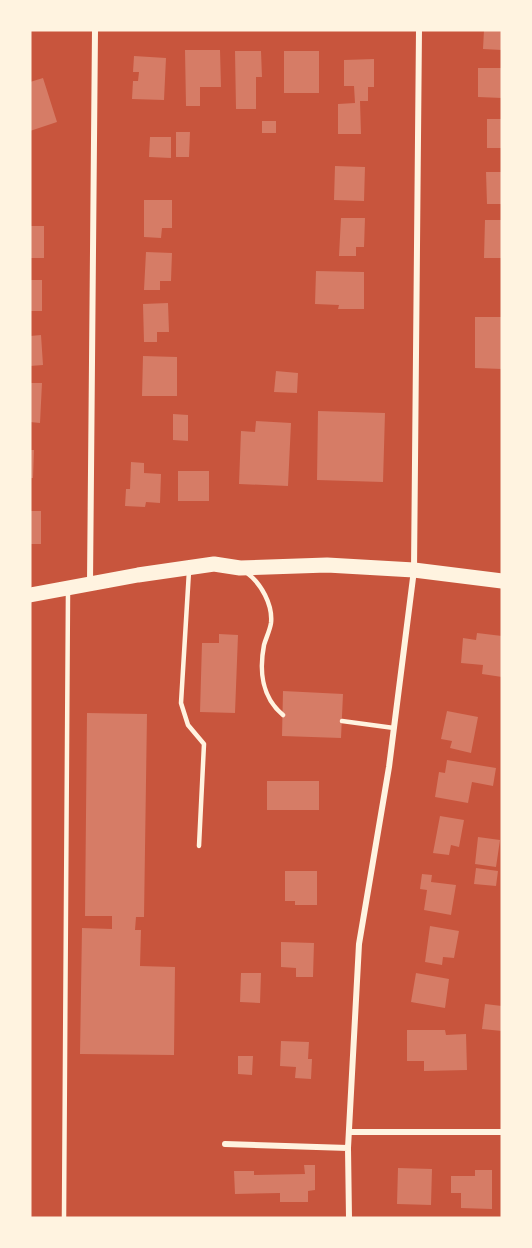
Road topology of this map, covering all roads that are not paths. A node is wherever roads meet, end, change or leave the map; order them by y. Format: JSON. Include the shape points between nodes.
{"nodes":[{"id":1,"x":95,"y":30,"type":"edge"},
{"id":2,"x":419,"y":30,"type":"edge"},
{"id":3,"x":190,"y":568,"type":"junction"},
{"id":4,"x":240,"y":568,"type":"junction"},
{"id":5,"x":414,"y":570,"type":"junction"},
{"id":6,"x":502,"y":581,"type":"edge"},
{"id":7,"x":90,"y":584,"type":"junction"},
{"id":8,"x":68,"y":588,"type":"junction"},
{"id":9,"x":30,"y":595,"type":"edge"},
{"id":10,"x":283,"y":715,"type":"dead end"},
{"id":11,"x":342,"y":721,"type":"dead end"},
{"id":12,"x":394,"y":728,"type":"junction"},
{"id":13,"x":199,"y":846,"type":"dead end"},
{"id":14,"x":349,"y":1132,"type":"junction"},
{"id":15,"x":502,"y":1132,"type":"edge"},
{"id":16,"x":225,"y":1144,"type":"dead end"},
{"id":17,"x":348,"y":1148,"type":"junction"},
{"id":18,"x":64,"y":1218,"type":"edge"},
{"id":19,"x":349,"y":1218,"type":"edge"}],
"edges":[{"from":1,"to":7,"type":"street"},
{"from":2,"to":5,"type":"street"},
{"from":3,"to":4,"type":"main road","via":[[214,564]]},
{"from":3,"to":7,"type":"main road"},
{"from":3,"to":13,"type":"lane","via":[[182,703],[188,725],[204,744]]},
{"from":4,"to":5,"type":"main road","via":[[327,565]]},
{"from":4,"to":10,"type":"lane","via":[[254,578],[271,613],[262,678],[270,700]]},
{"from":5,"to":6,"type":"main road"},
{"from":5,"to":12,"type":"street"},
{"from":7,"to":8,"type":"main road"},
{"from":8,"to":9,"type":"main road"},
{"from":8,"to":18,"type":"lane"},
{"from":11,"to":12,"type":"lane"},
{"from":12,"to":14,"type":"street","via":[[359,944]]},
{"from":14,"to":15,"type":"street"},
{"from":14,"to":17,"type":"street"},
{"from":16,"to":17,"type":"street"},
{"from":17,"to":19,"type":"street"}]}
